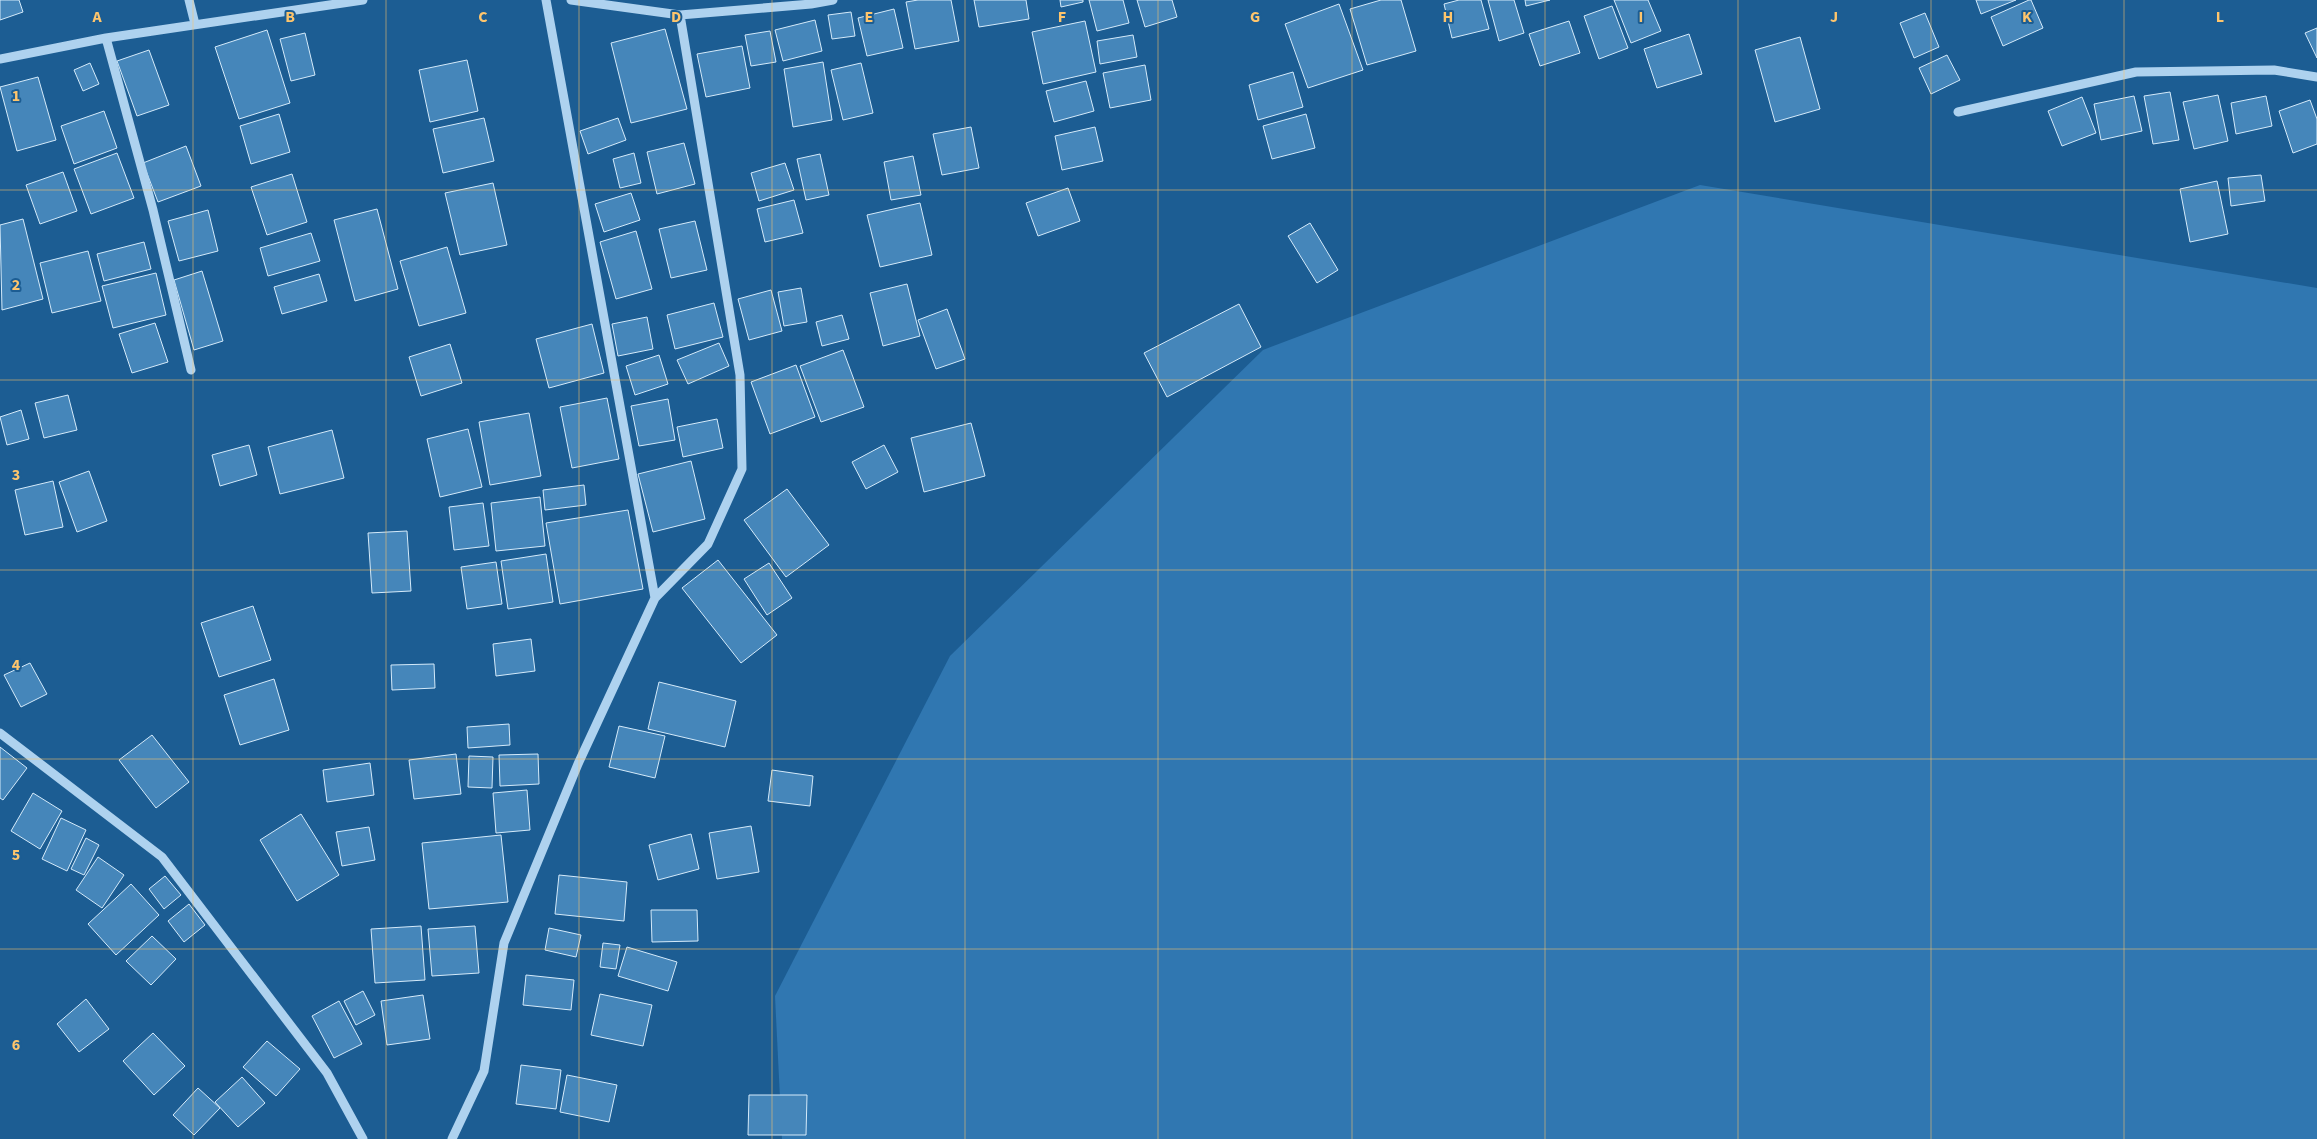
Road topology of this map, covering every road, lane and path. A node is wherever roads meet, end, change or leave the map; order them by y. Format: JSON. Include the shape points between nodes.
{"nodes":[{"id":1,"x":189,"y":0,"type":"edge"},
{"id":2,"x":363,"y":0,"type":"edge"},
{"id":3,"x":546,"y":0,"type":"edge"},
{"id":4,"x":570,"y":0,"type":"edge"},
{"id":5,"x":833,"y":0,"type":"edge"},
{"id":6,"x":680,"y":15,"type":"junction"},
{"id":7,"x":195,"y":24,"type":"junction"},
{"id":8,"x":106,"y":38,"type":"junction"},
{"id":9,"x":0,"y":59,"type":"edge"},
{"id":10,"x":2317,"y":77,"type":"edge"},
{"id":11,"x":1958,"y":112,"type":"dead end"},
{"id":12,"x":190,"y":370,"type":"dead end"},
{"id":13,"x":655,"y":598,"type":"junction"},
{"id":14,"x":0,"y":734,"type":"edge"},
{"id":15,"x":363,"y":1139,"type":"edge"},
{"id":16,"x":452,"y":1139,"type":"edge"}],
"edges":[{"from":1,"to":7,"type":"street"},
{"from":2,"to":7,"type":"street"},
{"from":3,"to":13,"type":"street"},
{"from":4,"to":6,"type":"street"},
{"from":5,"to":6,"type":"street"},
{"from":6,"to":13,"type":"street","via":[[740,375],[742,469],[708,544]]},
{"from":7,"to":8,"type":"street"},
{"from":8,"to":9,"type":"street"},
{"from":8,"to":12,"type":"street","via":[[153,210]]},
{"from":10,"to":11,"type":"street","via":[[2274,70],[2136,72]]},
{"from":13,"to":16,"type":"street","via":[[578,764],[504,943],[484,1071]]},
{"from":14,"to":15,"type":"street","via":[[162,857],[327,1073]]}]}
